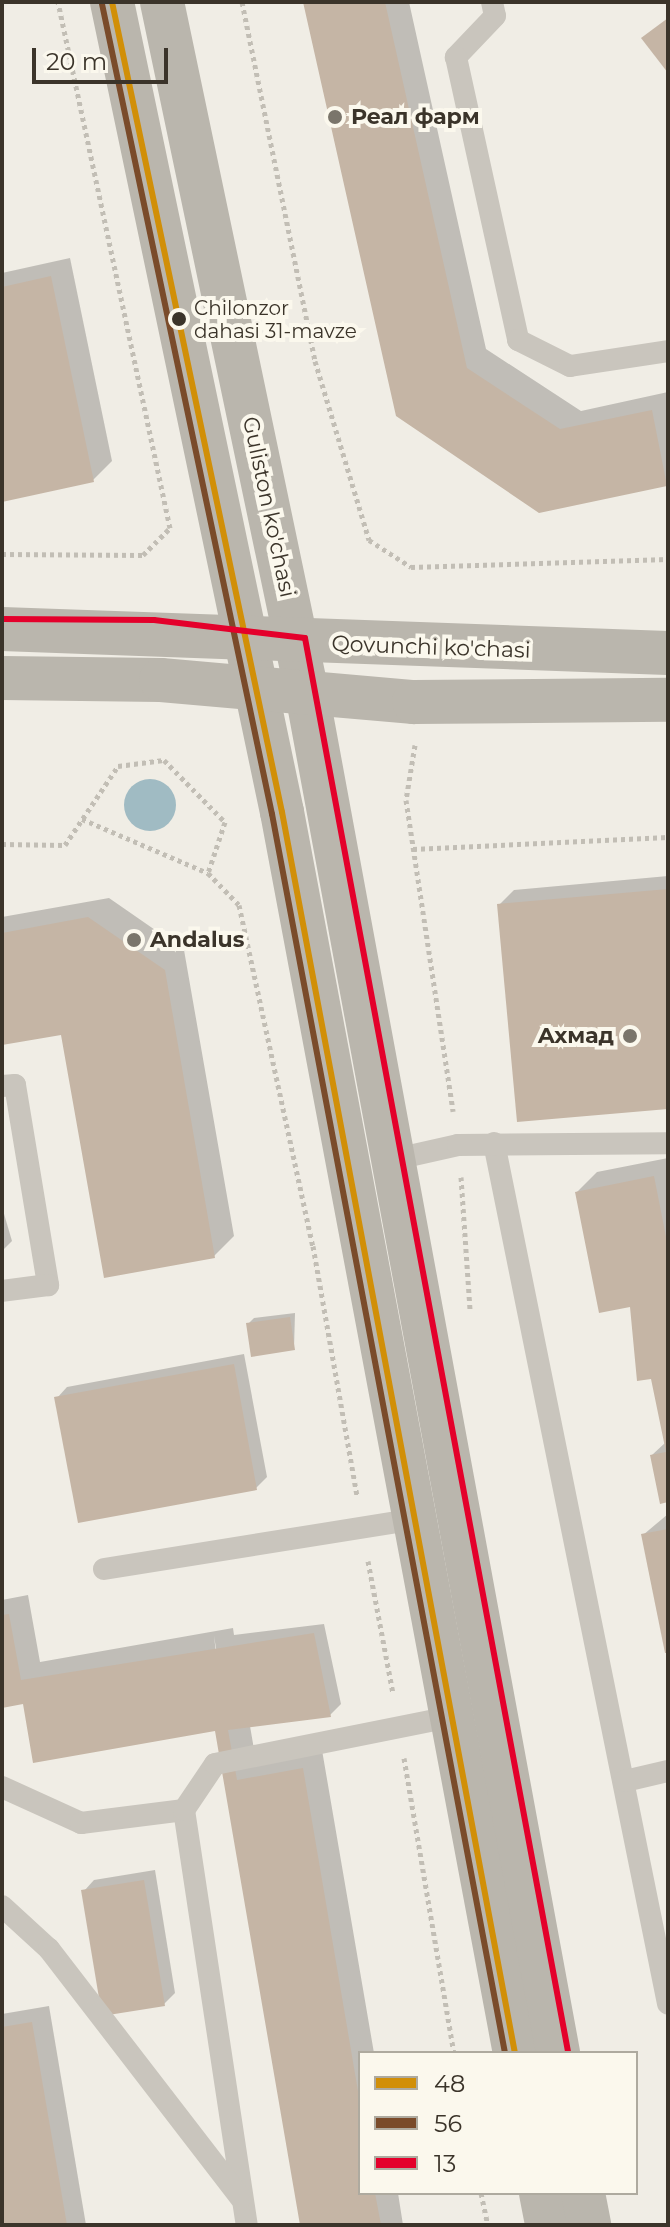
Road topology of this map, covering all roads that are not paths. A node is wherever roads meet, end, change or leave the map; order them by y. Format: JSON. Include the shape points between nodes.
{"nodes":[{"id":1,"x":112,"y":2,"type":"edge"},
{"id":2,"x":162,"y":2,"type":"edge"},
{"id":3,"x":492,"y":2,"type":"edge"},
{"id":4,"x":668,"y":351,"type":"edge"},
{"id":5,"x":2,"y":629,"type":"edge"},
{"id":6,"x":245,"y":634,"type":"junction"},
{"id":7,"x":296,"y":642,"type":"junction"},
{"id":8,"x":668,"y":653,"type":"edge"},
{"id":9,"x":2,"y":678,"type":"edge"},
{"id":10,"x":256,"y":689,"type":"junction"},
{"id":11,"x":307,"y":693,"type":"junction"},
{"id":12,"x":668,"y":700,"type":"edge"},
{"id":13,"x":2,"y":1086,"type":"edge"},
{"id":14,"x":494,"y":1143,"type":"junction"},
{"id":15,"x":668,"y":1143,"type":"edge"},
{"id":16,"x":394,"y":1160,"type":"junction"},
{"id":17,"x":347,"y":1170,"type":"junction"},
{"id":18,"x":2,"y":1291,"type":"edge"},
{"id":19,"x":415,"y":1519,"type":"junction"},
{"id":20,"x":104,"y":1569,"type":"dead end"},
{"id":21,"x":451,"y":1717,"type":"junction"},
{"id":22,"x":668,"y":1771,"type":"edge"},
{"id":23,"x":625,"y":1781,"type":"junction"},
{"id":24,"x":2,"y":1787,"type":"edge"},
{"id":25,"x":184,"y":1810,"type":"junction"},
{"id":26,"x":2,"y":1906,"type":"edge"},
{"id":27,"x":668,"y":2004,"type":"edge"},
{"id":28,"x":515,"y":2051,"type":"edge"},
{"id":29,"x":558,"y":2051,"type":"edge"},
{"id":30,"x":541,"y":2195,"type":"edge"},
{"id":31,"x":583,"y":2195,"type":"edge"},
{"id":32,"x":244,"y":2202,"type":"junction"},
{"id":33,"x":247,"y":2225,"type":"edge"},
{"id":34,"x":547,"y":2225,"type":"edge"},
{"id":35,"x":589,"y":2225,"type":"edge"}],
"edges":[{"from":1,"to":6,"type":"main road"},
{"from":2,"to":7,"type":"main road","name":"Guliston ko'chasi"},
{"from":3,"to":4,"type":"lane","via":[[495,16],[456,57],[518,340],[570,366]]},
{"from":5,"to":6,"type":"main road","name":"Qovunchi ko'chasi"},
{"from":6,"to":7,"type":"main road","name":"Qovunchi ko'chasi"},
{"from":6,"to":10,"type":"main road"},
{"from":7,"to":8,"type":"main road","name":"Qovunchi ko'chasi"},
{"from":7,"to":10,"type":"main road"},
{"from":7,"to":11,"type":"main road","name":"Guliston ko'chasi"},
{"from":9,"to":10,"type":"main road"},
{"from":10,"to":11,"type":"main road"},
{"from":10,"to":17,"type":"main road"},
{"from":11,"to":12,"type":"main road","via":[[414,702]]},
{"from":11,"to":16,"type":"main road","name":"Guliston ko'chasi"},
{"from":13,"to":18,"type":"lane","via":[[15,1085],[48,1285]]},
{"from":14,"to":15,"type":"lane"},
{"from":14,"to":16,"type":"lane","via":[[458,1145]]},
{"from":14,"to":23,"type":"lane"},
{"from":16,"to":17,"type":"lane"},
{"from":16,"to":29,"type":"main road","name":"Guliston ko'chasi"},
{"from":17,"to":19,"type":"main road"},
{"from":19,"to":20,"type":"lane","via":[[363,1532]]},
{"from":19,"to":21,"type":"main road"},
{"from":21,"to":25,"type":"lane","via":[[215,1764]]},
{"from":21,"to":28,"type":"main road"},
{"from":22,"to":23,"type":"lane"},
{"from":23,"to":27,"type":"lane"},
{"from":24,"to":25,"type":"lane","via":[[81,1823]]},
{"from":25,"to":32,"type":"lane"},
{"from":26,"to":32,"type":"lane","via":[[49,1949]]},
{"from":30,"to":34,"type":"main road"},
{"from":31,"to":35,"type":"main road"},
{"from":32,"to":33,"type":"lane"}]}
